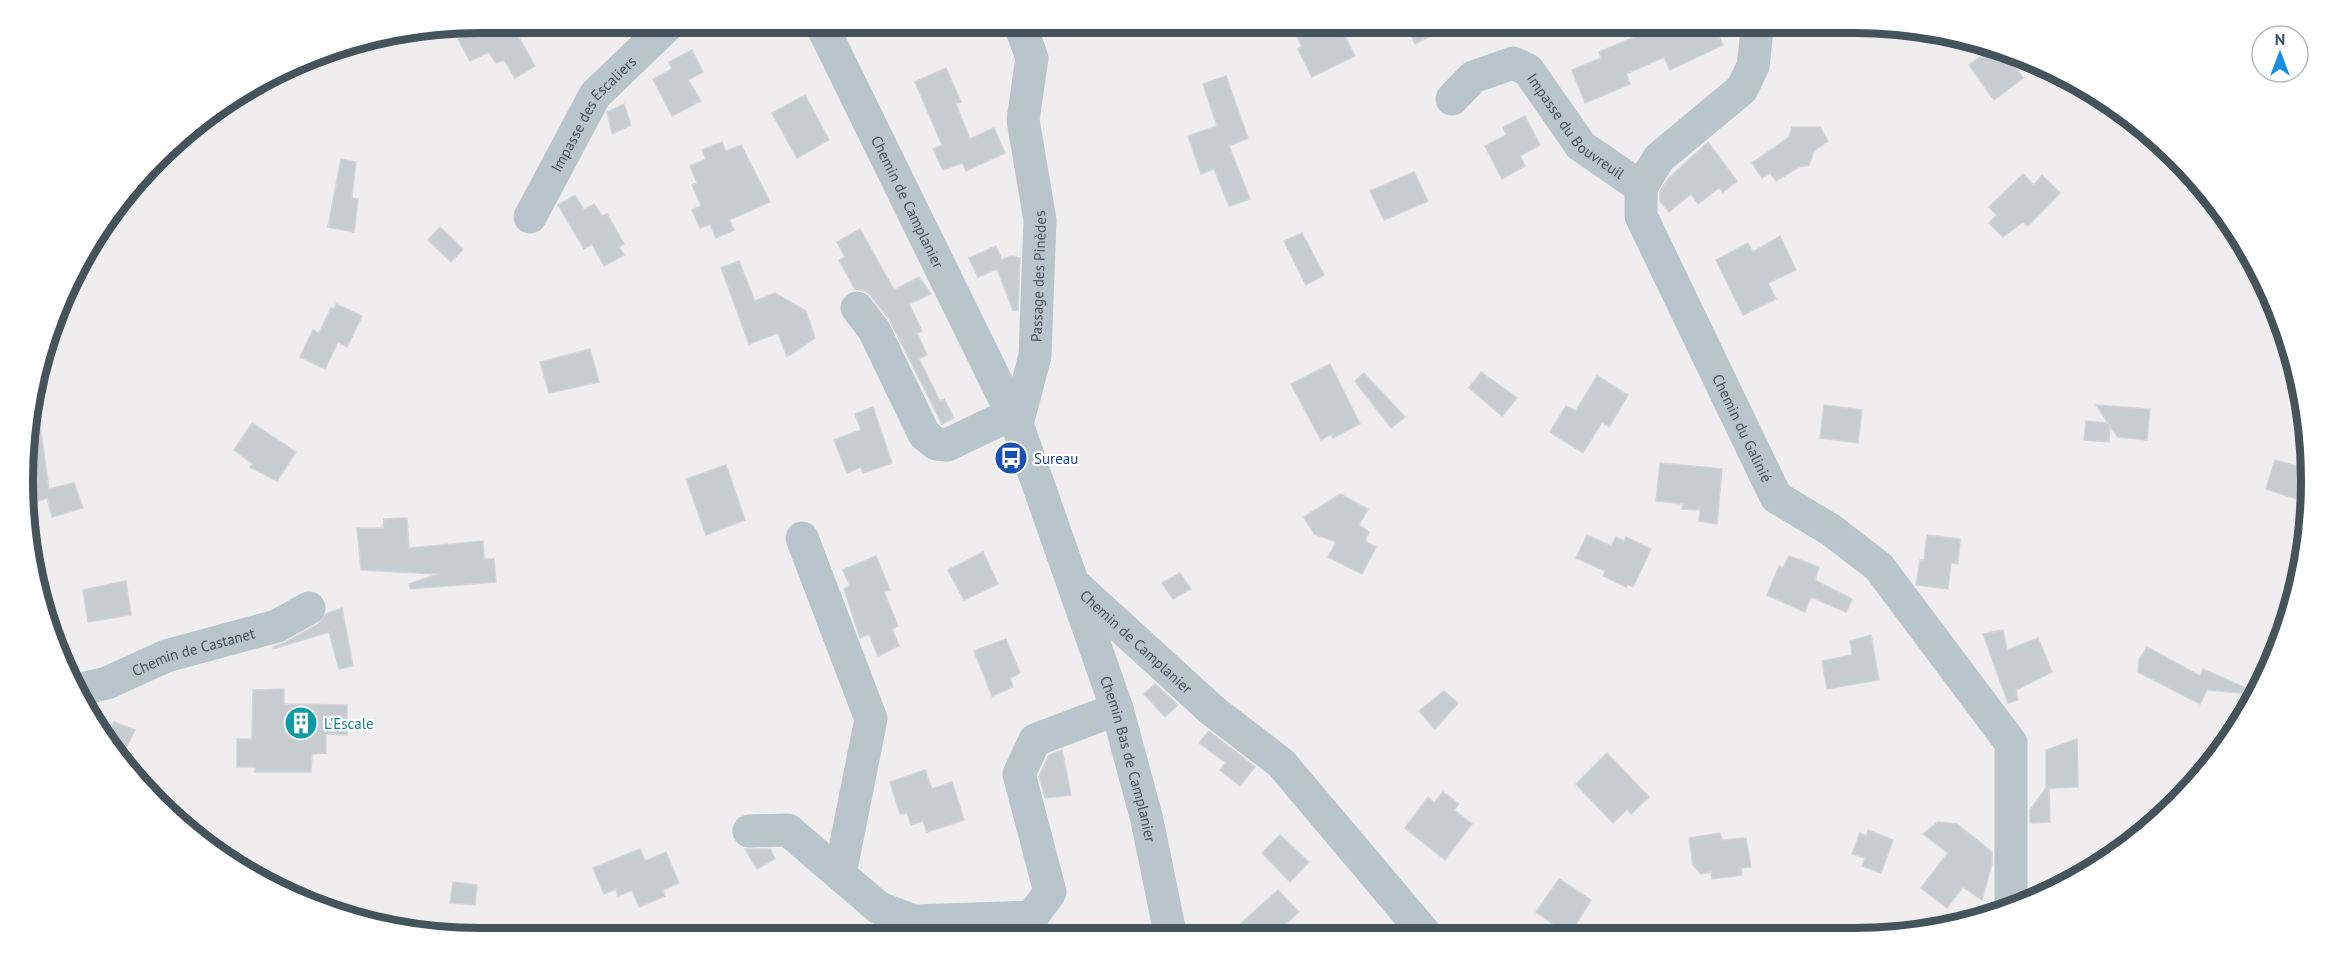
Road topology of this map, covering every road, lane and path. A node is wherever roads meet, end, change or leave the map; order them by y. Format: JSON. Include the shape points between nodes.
{"nodes":[{"id":1,"x":660,"y":33,"type":"edge"},
{"id":2,"x":825,"y":33,"type":"edge"},
{"id":3,"x":1023,"y":33,"type":"edge"},
{"id":4,"x":1757,"y":33,"type":"edge"},
{"id":5,"x":1452,"y":99,"type":"dead end"},
{"id":6,"x":1641,"y":187,"type":"junction"},
{"id":7,"x":530,"y":217,"type":"dead end"},
{"id":8,"x":857,"y":308,"type":"dead end"},
{"id":9,"x":1014,"y":419,"type":"junction"},
{"id":10,"x":802,"y":538,"type":"dead end"},
{"id":11,"x":1074,"y":584,"type":"junction"},
{"id":12,"x":309,"y":608,"type":"dead end"},
{"id":13,"x":85,"y":688,"type":"edge"},
{"id":14,"x":1116,"y":709,"type":"junction"},
{"id":15,"x":749,"y":831,"type":"dead end"},
{"id":16,"x":840,"y":874,"type":"junction"},
{"id":17,"x":2011,"y":899,"type":"edge"},
{"id":18,"x":1170,"y":928,"type":"edge"},
{"id":19,"x":1420,"y":928,"type":"edge"}],
"edges":[{"from":1,"to":7,"type":"street","name":"Impasse des Escaliers","via":[[595,95]]},
{"from":2,"to":9,"type":"street","name":"Chemin de Camplanier"},
{"from":3,"to":9,"type":"street","name":"Passage des Pinèdes","via":[[1032,58],[1023,120],[1040,220],[1035,356]]},
{"from":4,"to":6,"type":"street","via":[[1753,66],[1742,89],[1659,158]]},
{"from":5,"to":6,"type":"street","name":"Impasse du Bouvreuil","via":[[1473,77],[1513,63],[1528,70],[1581,146]]},
{"from":6,"to":17,"type":"street","name":"Chemin du Galinié","via":[[1641,216],[1776,497],[1831,530],[1879,567],[2011,743]]},
{"from":8,"to":9,"type":"street","via":[[874,330],[924,434],[936,444],[947,445]]},
{"from":9,"to":11,"type":"street","name":"Chemin de Camplanier"},
{"from":10,"to":16,"type":"street","via":[[871,719]]},
{"from":11,"to":14,"type":"street","name":"Chemin Bas de Camplanier"},
{"from":11,"to":19,"type":"street","name":"Chemin de Camplanier","via":[[1213,711],[1281,763]]},
{"from":12,"to":13,"type":"street","name":"Chemin de Castanet","via":[[277,626],[166,656],[107,684]]},
{"from":14,"to":16,"type":"street","via":[[1035,740],[1019,774],[1050,892],[1032,917],[914,921],[879,908]]},
{"from":14,"to":18,"type":"street","name":"Chemin Bas de Camplanier","via":[[1146,816]]},
{"from":15,"to":16,"type":"street","via":[[788,830]]}]}
